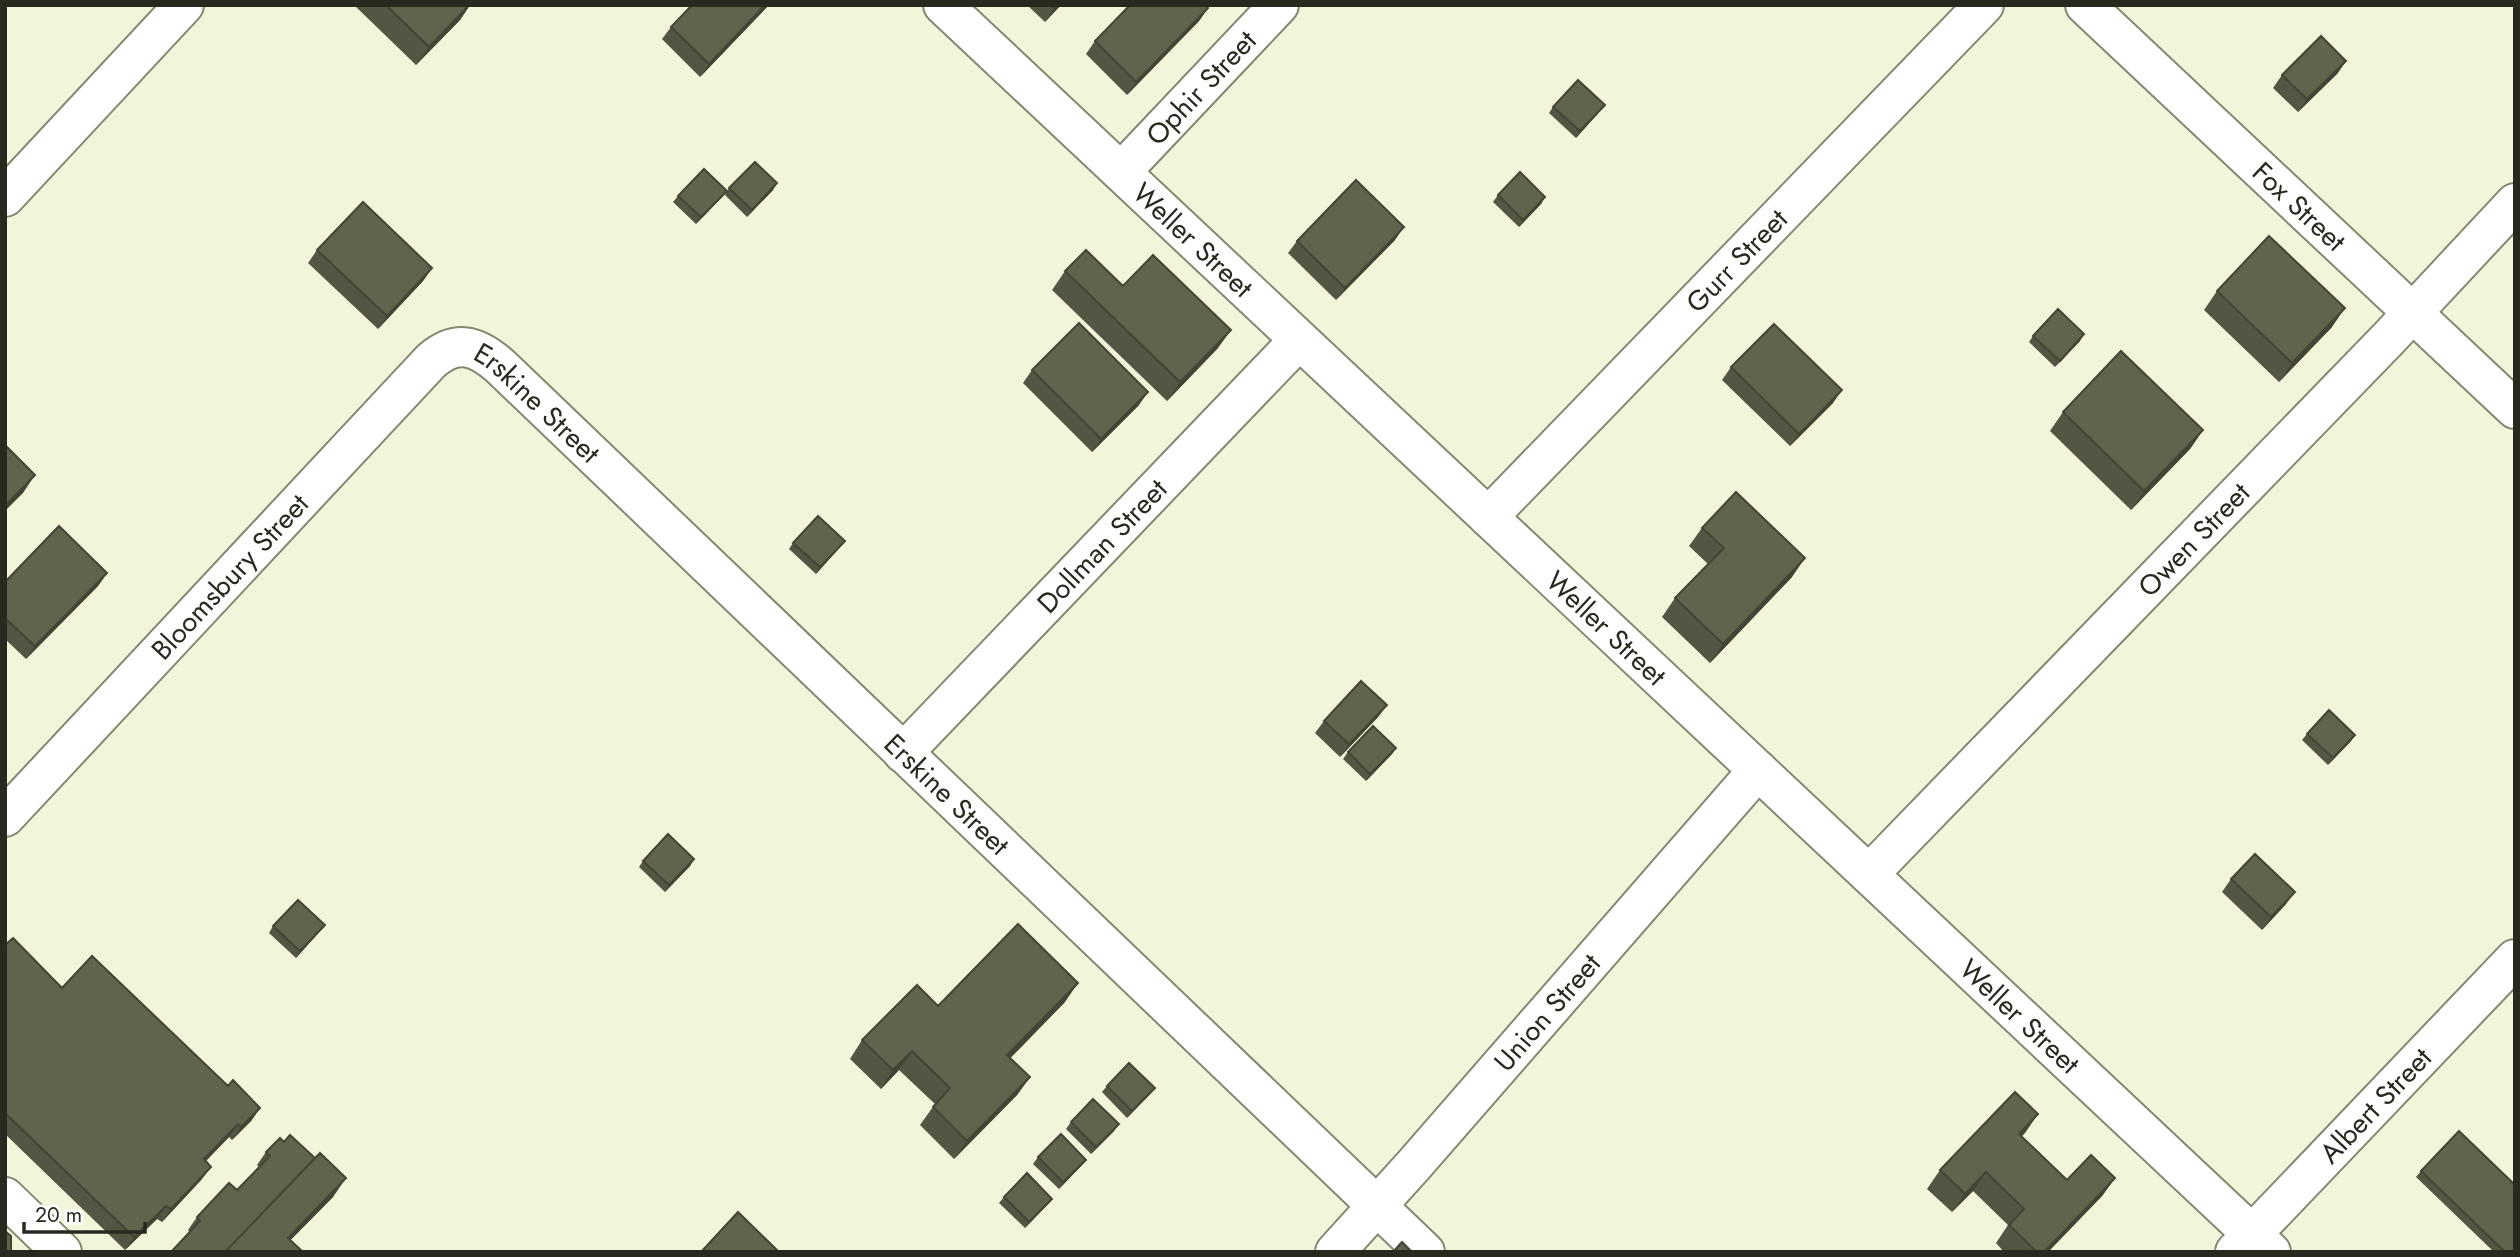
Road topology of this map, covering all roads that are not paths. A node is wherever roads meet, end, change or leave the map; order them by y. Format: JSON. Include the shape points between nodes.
{"nodes":[{"id":1,"x":184,"y":5,"type":"edge"},
{"id":2,"x":943,"y":5,"type":"edge"},
{"id":3,"x":1279,"y":5,"type":"edge"},
{"id":4,"x":1984,"y":5,"type":"edge"},
{"id":5,"x":2085,"y":5,"type":"edge"},
{"id":6,"x":1121,"y":172,"type":"junction"},
{"id":7,"x":5,"y":197,"type":"edge"},
{"id":8,"x":2515,"y":203,"type":"edge"},
{"id":9,"x":2413,"y":313,"type":"junction"},
{"id":10,"x":1299,"y":341,"type":"junction"},
{"id":11,"x":462,"y":346,"type":"joint"},
{"id":12,"x":2515,"y":409,"type":"edge"},
{"id":13,"x":1489,"y":517,"type":"junction"},
{"id":14,"x":904,"y":753,"type":"junction"},
{"id":15,"x":1758,"y":770,"type":"junction"},
{"id":16,"x":5,"y":817,"type":"edge"},
{"id":17,"x":1869,"y":874,"type":"junction"},
{"id":18,"x":2515,"y":959,"type":"edge"},
{"id":19,"x":5,"y":1197,"type":"edge"},
{"id":20,"x":1377,"y":1207,"type":"junction"},
{"id":21,"x":2252,"y":1246,"type":"edge"},
{"id":22,"x":62,"y":1252,"type":"edge"},
{"id":23,"x":1335,"y":1252,"type":"edge"},
{"id":24,"x":1425,"y":1252,"type":"edge"}],
"edges":[{"from":1,"to":7,"type":"street"},
{"from":2,"to":6,"type":"street","name":"Weller Street"},
{"from":3,"to":6,"type":"street","name":"Ophir Street"},
{"from":4,"to":13,"type":"street","name":"Gurr Street"},
{"from":5,"to":9,"type":"street","name":"Fox Street"},
{"from":6,"to":10,"type":"street","name":"Weller Street"},
{"from":8,"to":9,"type":"street","name":"Owen Street"},
{"from":9,"to":12,"type":"street","name":"Fox Street"},
{"from":9,"to":17,"type":"street","name":"Owen Street"},
{"from":10,"to":13,"type":"street","name":"Weller Street"},
{"from":10,"to":14,"type":"street","name":"Dollman Street"},
{"from":11,"to":14,"type":"street","name":"Erskine Street","via":[[488,355],[500,366]]},
{"from":11,"to":16,"type":"street","name":"Bloomsbury Street","via":[[443,351],[431,361]]},
{"from":13,"to":15,"type":"street","name":"Weller Street"},
{"from":14,"to":20,"type":"street","name":"Erskine Street"},
{"from":15,"to":17,"type":"street","name":"Weller Street"},
{"from":15,"to":20,"type":"street","name":"Union Street"},
{"from":17,"to":21,"type":"street","name":"Weller Street"},
{"from":18,"to":21,"type":"street","name":"Albert Street"},
{"from":19,"to":22,"type":"street"},
{"from":20,"to":23,"type":"street","name":"Union Street"},
{"from":20,"to":24,"type":"street","name":"Erskine Street"}]}
